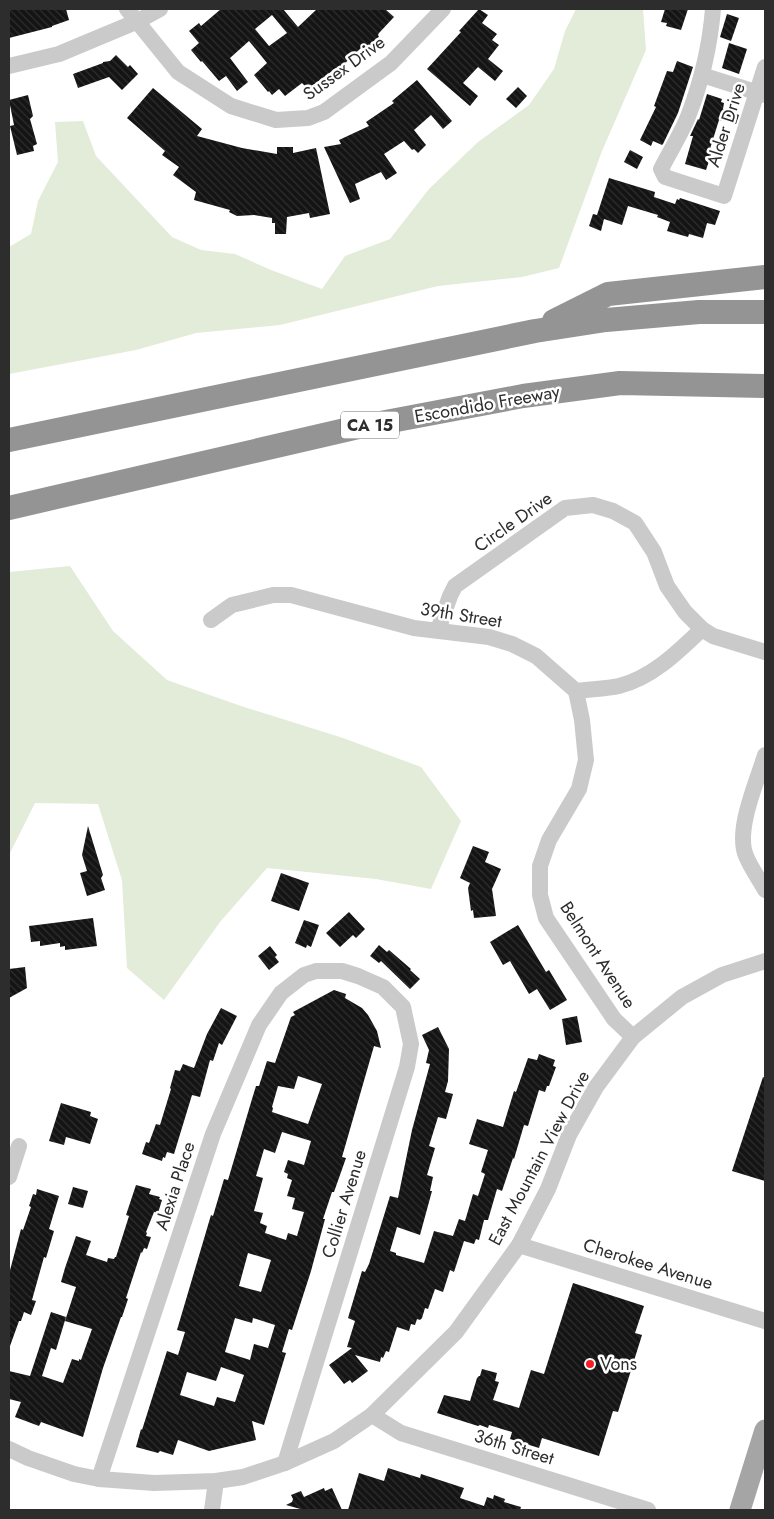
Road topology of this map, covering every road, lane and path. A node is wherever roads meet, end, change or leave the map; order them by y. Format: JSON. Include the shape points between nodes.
{"nodes":[{"id":1,"x":127,"y":9,"type":"edge"},
{"id":2,"x":160,"y":9,"type":"edge"},
{"id":3,"x":443,"y":9,"type":"edge"},
{"id":4,"x":713,"y":9,"type":"edge"},
{"id":5,"x":138,"y":21,"type":"junction"},
{"id":6,"x":9,"y":66,"type":"edge"},
{"id":7,"x":765,"y":67,"type":"edge"},
{"id":8,"x":702,"y":75,"type":"junction"},
{"id":9,"x":761,"y":94,"type":"edge"},
{"id":10,"x":765,"y":277,"type":"edge"},
{"id":11,"x":765,"y":312,"type":"edge"},
{"id":12,"x":535,"y":331,"type":"junction"},
{"id":13,"x":738,"y":386,"type":"junction"},
{"id":14,"x":765,"y":386,"type":"edge"},
{"id":15,"x":765,"y":395,"type":"edge"},
{"id":16,"x":9,"y":440,"type":"edge"},
{"id":17,"x":9,"y":508,"type":"edge"},
{"id":18,"x":211,"y":620,"type":"dead end"},
{"id":19,"x":702,"y":629,"type":"junction"},
{"id":20,"x":438,"y":630,"type":"junction"},
{"id":21,"x":765,"y":652,"type":"edge"},
{"id":22,"x":576,"y":691,"type":"junction"},
{"id":23,"x":765,"y":756,"type":"edge"},
{"id":24,"x":765,"y":890,"type":"edge"},
{"id":25,"x":765,"y":961,"type":"edge"},
{"id":26,"x":358,"y":976,"type":"joint"},
{"id":27,"x":633,"y":1036,"type":"junction"},
{"id":28,"x":19,"y":1146,"type":"dead end"},
{"id":29,"x":9,"y":1177,"type":"edge"},
{"id":30,"x":518,"y":1245,"type":"junction"},
{"id":31,"x":765,"y":1321,"type":"edge"},
{"id":32,"x":372,"y":1415,"type":"junction"},
{"id":33,"x":765,"y":1430,"type":"edge"},
{"id":34,"x":9,"y":1449,"type":"edge"},
{"id":35,"x":286,"y":1463,"type":"junction"},
{"id":36,"x":99,"y":1479,"type":"junction"},
{"id":37,"x":216,"y":1482,"type":"junction"},
{"id":38,"x":212,"y":1510,"type":"edge"},
{"id":39,"x":648,"y":1510,"type":"edge"},
{"id":40,"x":740,"y":1510,"type":"edge"}],
"edges":[{"from":1,"to":5,"type":"street","name":"Sussex Drive"},
{"from":2,"to":5,"type":"street"},
{"from":3,"to":5,"type":"street","name":"Sussex Drive","via":[[391,63],[324,112],[308,118],[276,120],[231,106],[178,72]]},
{"from":4,"to":8,"type":"street"},
{"from":5,"to":6,"type":"street","via":[[58,54]]},
{"from":7,"to":9,"type":"street","name":"Alder Drive"},
{"from":8,"to":9,"type":"street"},
{"from":8,"to":9,"type":"street","name":"Alder Drive","via":[[689,115],[661,169],[665,177],[724,196]]},
{"from":10,"to":12,"type":"highway","via":[[608,294]]},
{"from":11,"to":12,"type":"highway","via":[[698,312],[606,320]]},
{"from":12,"to":16,"type":"highway"},
{"from":13,"to":14,"type":"highway","name":"Escondido Freeway","number":"CA 15"},
{"from":13,"to":15,"type":"highway"},
{"from":13,"to":17,"type":"highway","name":"Escondido Freeway","number":"CA 15","via":[[620,383],[523,396],[354,428]]},
{"from":18,"to":20,"type":"street","name":"39th Street","via":[[232,605],[273,595],[291,595],[414,628]]},
{"from":19,"to":20,"type":"street","name":"Circle Drive","via":[[667,586],[654,552],[636,522],[593,505],[565,508],[455,586]]},
{"from":19,"to":21,"type":"street","via":[[713,636]]},
{"from":19,"to":22,"type":"street","via":[[674,656],[639,679],[619,686]]},
{"from":20,"to":22,"type":"street","name":"39th Street","via":[[489,637],[512,644],[536,656]]},
{"from":22,"to":27,"type":"street","name":"Belmont Avenue","via":[[586,760],[579,789],[549,840],[540,866],[540,894],[546,918],[614,1019]]},
{"from":23,"to":24,"type":"street","via":[[742,838],[746,855]]},
{"from":25,"to":27,"type":"street","name":"East Mountain View Drive","via":[[722,975],[682,997]]},
{"from":26,"to":35,"type":"street","name":"Collier Avenue","via":[[383,987],[403,1007],[411,1044],[407,1067]]},
{"from":26,"to":36,"type":"street","name":"Alexia Place","via":[[342,971],[316,971],[304,976],[281,993],[259,1025],[213,1134]]},
{"from":27,"to":30,"type":"street","name":"East Mountain View Drive","via":[[596,1087],[569,1135],[548,1189]]},
{"from":28,"to":29,"type":"street"},
{"from":30,"to":31,"type":"street","name":"Cherokee Avenue"},
{"from":30,"to":32,"type":"street","name":"East Mountain View Drive","via":[[456,1332]]},
{"from":32,"to":35,"type":"street","name":"East Mountain View Drive","via":[[334,1441]]},
{"from":32,"to":39,"type":"street","name":"36th Street","via":[[401,1433]]},
{"from":33,"to":40,"type":"main road"},
{"from":34,"to":36,"type":"street","name":"East Mountain View Drive","via":[[74,1474]]},
{"from":35,"to":37,"type":"street","name":"East Mountain View Drive"},
{"from":36,"to":37,"type":"street","name":"East Mountain View Drive","via":[[154,1483]]},
{"from":37,"to":38,"type":"street"}]}
